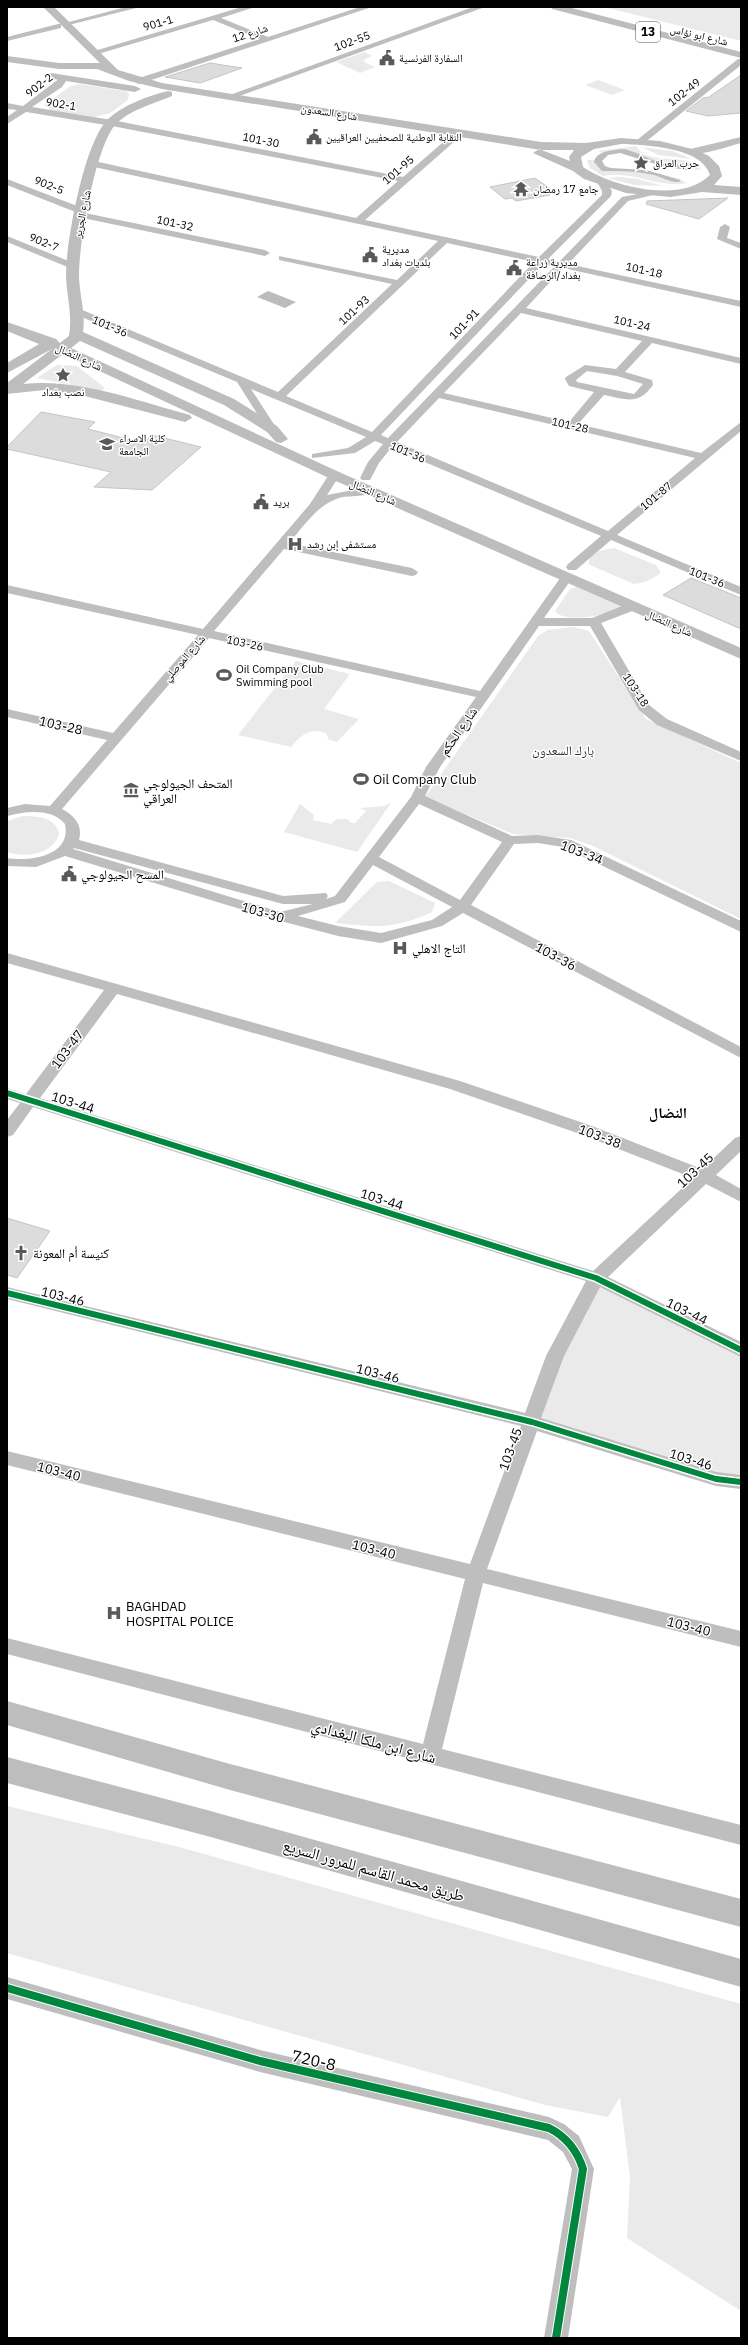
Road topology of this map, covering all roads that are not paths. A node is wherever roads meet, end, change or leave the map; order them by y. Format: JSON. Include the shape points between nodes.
{"nodes":[{"id":1,"x":38,"y":7,"type":"edge"},
{"id":2,"x":48,"y":7,"type":"edge"},
{"id":3,"x":136,"y":7,"type":"edge"},
{"id":4,"x":251,"y":7,"type":"edge"},
{"id":5,"x":368,"y":7,"type":"edge"},
{"id":6,"x":481,"y":7,"type":"edge"},
{"id":7,"x":556,"y":7,"type":"edge"},
{"id":8,"x":587,"y":7,"type":"edge"},
{"id":9,"x":214,"y":18,"type":"junction"},
{"id":10,"x":61,"y":25,"type":"junction"},
{"id":11,"x":7,"y":39,"type":"edge"},
{"id":12,"x":266,"y":39,"type":"junction"},
{"id":13,"x":741,"y":45,"type":"edge"},
{"id":14,"x":95,"y":52,"type":"junction"},
{"id":15,"x":741,"y":55,"type":"edge"},
{"id":16,"x":7,"y":59,"type":"edge"},
{"id":17,"x":741,"y":61,"type":"edge"},
{"id":18,"x":72,"y":66,"type":"junction"},
{"id":19,"x":7,"y":68,"type":"edge"},
{"id":20,"x":117,"y":73,"type":"junction"},
{"id":21,"x":64,"y":78,"type":"junction"},
{"id":22,"x":138,"y":85,"type":"junction"},
{"id":23,"x":168,"y":94,"type":"junction"},
{"id":24,"x":231,"y":96,"type":"junction"},
{"id":25,"x":7,"y":106,"type":"edge"},
{"id":26,"x":25,"y":109,"type":"junction"},
{"id":27,"x":132,"y":109,"type":"junction"},
{"id":28,"x":7,"y":121,"type":"edge"},
{"id":29,"x":112,"y":123,"type":"junction"},
{"id":30,"x":452,"y":139,"type":"junction"},
{"id":31,"x":741,"y":140,"type":"edge"},
{"id":32,"x":640,"y":142,"type":"junction"},
{"id":33,"x":589,"y":147,"type":"junction"},
{"id":34,"x":741,"y":147,"type":"edge"},
{"id":35,"x":686,"y":151,"type":"junction"},
{"id":36,"x":709,"y":161,"type":"junction"},
{"id":37,"x":94,"y":164,"type":"junction"},
{"id":38,"x":577,"y":168,"type":"junction"},
{"id":39,"x":716,"y":173,"type":"junction"},
{"id":40,"x":405,"y":180,"type":"junction"},
{"id":41,"x":7,"y":182,"type":"edge"},
{"id":42,"x":602,"y":182,"type":"junction"},
{"id":43,"x":741,"y":183,"type":"edge"},
{"id":44,"x":700,"y":188,"type":"junction"},
{"id":45,"x":741,"y":191,"type":"edge"},
{"id":46,"x":650,"y":193,"type":"junction"},
{"id":47,"x":82,"y":213,"type":"junction"},
{"id":48,"x":359,"y":220,"type":"junction"},
{"id":49,"x":726,"y":227,"type":"dead end"},
{"id":50,"x":7,"y":239,"type":"edge"},
{"id":51,"x":446,"y":239,"type":"junction"},
{"id":52,"x":741,"y":246,"type":"edge"},
{"id":53,"x":265,"y":253,"type":"dead end"},
{"id":54,"x":282,"y":258,"type":"dead end"},
{"id":55,"x":542,"y":260,"type":"junction"},
{"id":56,"x":562,"y":264,"type":"junction"},
{"id":57,"x":72,"y":266,"type":"junction"},
{"id":58,"x":400,"y":283,"type":"junction"},
{"id":59,"x":741,"y":304,"type":"edge"},
{"id":60,"x":518,"y":308,"type":"junction"},
{"id":61,"x":76,"y":311,"type":"junction"},
{"id":62,"x":7,"y":316,"type":"edge"},
{"id":63,"x":7,"y":326,"type":"edge"},
{"id":64,"x":650,"y":339,"type":"junction"},
{"id":65,"x":64,"y":342,"type":"junction"},
{"id":66,"x":741,"y":360,"type":"edge"},
{"id":67,"x":7,"y":369,"type":"edge"},
{"id":68,"x":103,"y":369,"type":"junction"},
{"id":69,"x":164,"y":373,"type":"junction"},
{"id":70,"x":618,"y":373,"type":"junction"},
{"id":71,"x":151,"y":379,"type":"junction"},
{"id":72,"x":241,"y":381,"type":"junction"},
{"id":73,"x":7,"y":390,"type":"edge"},
{"id":74,"x":601,"y":391,"type":"junction"},
{"id":75,"x":437,"y":394,"type":"junction"},
{"id":76,"x":279,"y":398,"type":"junction"},
{"id":77,"x":176,"y":415,"type":"junction"},
{"id":78,"x":741,"y":425,"type":"edge"},
{"id":79,"x":571,"y":426,"type":"junction"},
{"id":80,"x":240,"y":432,"type":"junction"},
{"id":81,"x":276,"y":434,"type":"junction"},
{"id":82,"x":373,"y":437,"type":"junction"},
{"id":83,"x":389,"y":444,"type":"junction"},
{"id":84,"x":316,"y":456,"type":"junction"},
{"id":85,"x":703,"y":457,"type":"junction"},
{"id":86,"x":334,"y":475,"type":"junction"},
{"id":87,"x":368,"y":484,"type":"junction"},
{"id":88,"x":315,"y":506,"type":"junction"},
{"id":89,"x":608,"y":536,"type":"junction"},
{"id":90,"x":281,"y":545,"type":"junction"},
{"id":91,"x":412,"y":572,"type":"dead end"},
{"id":92,"x":569,"y":572,"type":"junction"},
{"id":93,"x":7,"y":589,"type":"edge"},
{"id":94,"x":741,"y":591,"type":"edge"},
{"id":95,"x":631,"y":607,"type":"junction"},
{"id":96,"x":537,"y":622,"type":"junction"},
{"id":97,"x":594,"y":622,"type":"junction"},
{"id":98,"x":205,"y":634,"type":"junction"},
{"id":99,"x":741,"y":640,"type":"edge"},
{"id":100,"x":741,"y":654,"type":"edge"},
{"id":101,"x":483,"y":695,"type":"junction"},
{"id":102,"x":7,"y":713,"type":"edge"},
{"id":103,"x":116,"y":738,"type":"junction"},
{"id":104,"x":741,"y":757,"type":"edge"},
{"id":105,"x":417,"y":798,"type":"junction"},
{"id":106,"x":54,"y":810,"type":"junction"},
{"id":107,"x":7,"y":812,"type":"edge"},
{"id":108,"x":510,"y":840,"type":"junction"},
{"id":109,"x":67,"y":847,"type":"junction"},
{"id":110,"x":372,"y":859,"type":"junction"},
{"id":111,"x":8,"y":864,"type":"edge"},
{"id":112,"x":349,"y":886,"type":"junction"},
{"id":113,"x":462,"y":907,"type":"junction"},
{"id":114,"x":278,"y":916,"type":"junction"},
{"id":115,"x":741,"y":927,"type":"edge"},
{"id":116,"x":7,"y":958,"type":"edge"},
{"id":117,"x":114,"y":987,"type":"junction"},
{"id":118,"x":741,"y":1053,"type":"edge"},
{"id":119,"x":7,"y":1093,"type":"edge"},
{"id":120,"x":29,"y":1100,"type":"junction"},
{"id":121,"x":7,"y":1131,"type":"edge"},
{"id":122,"x":741,"y":1142,"type":"edge"},
{"id":123,"x":705,"y":1176,"type":"junction"},
{"id":124,"x":741,"y":1196,"type":"edge"},
{"id":125,"x":596,"y":1278,"type":"junction"},
{"id":126,"x":7,"y":1293,"type":"edge"},
{"id":127,"x":741,"y":1350,"type":"edge"},
{"id":128,"x":532,"y":1422,"type":"junction"},
{"id":129,"x":7,"y":1458,"type":"edge"},
{"id":130,"x":741,"y":1482,"type":"edge"},
{"id":131,"x":476,"y":1574,"type":"junction"},
{"id":132,"x":741,"y":1639,"type":"edge"},
{"id":133,"x":7,"y":1646,"type":"edge"},
{"id":134,"x":7,"y":1713,"type":"edge"},
{"id":135,"x":430,"y":1756,"type":"junction"},
{"id":136,"x":7,"y":1770,"type":"edge"},
{"id":137,"x":741,"y":1835,"type":"edge"},
{"id":138,"x":741,"y":1913,"type":"edge"},
{"id":139,"x":741,"y":1973,"type":"edge"},
{"id":140,"x":7,"y":1988,"type":"edge"},
{"id":141,"x":556,"y":2338,"type":"edge"}],
"edges":[{"from":1,"to":10,"type":"main road"},
{"from":2,"to":10,"type":"main road"},
{"from":3,"to":10,"type":"street"},
{"from":4,"to":9,"type":"street","name":"901-1"},
{"from":5,"to":12,"type":"street","name":"شارع 12"},
{"from":6,"to":24,"type":"street","name":"102-55"},
{"from":7,"to":15,"type":"main road","name":"شارع ابو نؤاس","number":"13"},
{"from":8,"to":13,"type":"main road","name":"شارع ابو نؤاس","number":"13"},
{"from":9,"to":12,"type":"street"},
{"from":9,"to":14,"type":"street","name":"901-1"},
{"from":10,"to":11,"type":"street"},
{"from":10,"to":14,"type":"main road"},
{"from":10,"to":18,"type":"main road","via":[[86,55]]},
{"from":12,"to":22,"type":"street","name":"شارع 12"},
{"from":14,"to":20,"type":"main road"},
{"from":16,"to":18,"type":"main road","name":"شارع السعدون","via":[[44,65]]},
{"from":17,"to":32,"type":"street","name":"102-49"},
{"from":18,"to":20,"type":"main road","name":"شارع السعدون","via":[[98,66]]},
{"from":18,"to":21,"type":"main road"},
{"from":19,"to":21,"type":"main road","name":"شارع السعدون"},
{"from":20,"to":22,"type":"main road","name":"شارع السعدون"},
{"from":21,"to":22,"type":"main road","name":"شارع السعدون"},
{"from":21,"to":26,"type":"street","name":"902-2","via":[[59,85]]},
{"from":22,"to":23,"type":"main road","name":"شارع السعدون"},
{"from":22,"to":24,"type":"main road","name":"شارع السعدون"},
{"from":22,"to":27,"type":"main road"},
{"from":23,"to":27,"type":"main road","name":"شارع الجرير"},
{"from":23,"to":30,"type":"main road","name":"شارع السعدون"},
{"from":24,"to":33,"type":"main road","name":"شارع السعدون","via":[[540,146]]},
{"from":25,"to":26,"type":"street","name":"902-1"},
{"from":26,"to":28,"type":"street","name":"902-2"},
{"from":26,"to":29,"type":"street","name":"902-1"},
{"from":27,"to":29,"type":"main road","name":"شارع الجرير"},
{"from":29,"to":37,"type":"main road","name":"شارع الجرير","via":[[98,144]]},
{"from":29,"to":40,"type":"street","name":"101-30"},
{"from":30,"to":38,"type":"main road","name":"شارع السعدون","via":[[543,154]]},
{"from":30,"to":40,"type":"street","name":"101-95"},
{"from":31,"to":35,"type":"street","via":[[704,150]]},
{"from":32,"to":33,"type":"main road","name":"شارع السعدون","via":[[621,141]]},
{"from":32,"to":35,"type":"main road","name":"شارع السعدون"},
{"from":33,"to":38,"type":"main road","via":[[577,154],[574,161]]},
{"from":34,"to":36,"type":"street","via":[[719,154]]},
{"from":35,"to":36,"type":"main road","name":"شارع السعدون"},
{"from":36,"to":39,"type":"main road"},
{"from":37,"to":47,"type":"main road","name":"شارع الجرير"},
{"from":37,"to":48,"type":"street","name":"101-18"},
{"from":38,"to":42,"type":"main road","name":"شارع السعدون"},
{"from":39,"to":43,"type":"main road"},
{"from":39,"to":44,"type":"main road","via":[[711,183]]},
{"from":40,"to":48,"type":"street","name":"101-95"},
{"from":41,"to":47,"type":"street","name":"902-5"},
{"from":42,"to":46,"type":"main road","name":"شارع السعدون"},
{"from":42,"to":55,"type":"street","name":"101-91","via":[[607,192],[606,196]]},
{"from":44,"to":45,"type":"main road"},
{"from":44,"to":46,"type":"main road","name":"شارع السعدون","via":[[678,193]]},
{"from":46,"to":56,"type":"street","via":[[625,199]]},
{"from":47,"to":53,"type":"street","name":"101-32"},
{"from":47,"to":57,"type":"main road","name":"شارع الجرير"},
{"from":48,"to":51,"type":"street","name":"101-18"},
{"from":49,"to":52,"type":"street","via":[[722,239]]},
{"from":50,"to":57,"type":"street","name":"902-7"},
{"from":51,"to":55,"type":"street","name":"101-18"},
{"from":51,"to":58,"type":"street","name":"101-93"},
{"from":54,"to":58,"type":"street"},
{"from":55,"to":56,"type":"street","name":"101-18"},
{"from":55,"to":82,"type":"street","name":"101-91"},
{"from":56,"to":59,"type":"street","name":"101-18"},
{"from":56,"to":60,"type":"street"},
{"from":57,"to":61,"type":"main road","name":"شارع الجرير"},
{"from":58,"to":76,"type":"street","name":"101-93"},
{"from":60,"to":64,"type":"street","name":"101-24"},
{"from":60,"to":75,"type":"street"},
{"from":61,"to":65,"type":"main road","name":"شارع الجرير"},
{"from":61,"to":72,"type":"street","name":"101-36"},
{"from":62,"to":65,"type":"main road","name":"شارع النضال"},
{"from":63,"to":65,"type":"main road","name":"شارع النضال"},
{"from":64,"to":66,"type":"street","name":"101-24"},
{"from":64,"to":70,"type":"street"},
{"from":65,"to":67,"type":"main road"},
{"from":65,"to":68,"type":"main road","name":"شارع النضال"},
{"from":65,"to":69,"type":"main road"},
{"from":65,"to":71,"type":"main road","name":"شارع النضال"},
{"from":65,"to":73,"type":"main road"},
{"from":68,"to":77,"type":"main road","via":[[124,390]]},
{"from":68,"to":80,"type":"main road","name":"شارع النضال"},
{"from":69,"to":71,"type":"main road"},
{"from":69,"to":81,"type":"main road","via":[[229,402]]},
{"from":70,"to":74,"type":"street","via":[[644,380],[648,384],[635,397]]},
{"from":70,"to":74,"type":"street","via":[[585,368],[570,379],[573,384]]},
{"from":71,"to":81,"type":"main road","name":"شارع النضال"},
{"from":72,"to":76,"type":"street","name":"101-36"},
{"from":72,"to":81,"type":"street"},
{"from":73,"to":77,"type":"main road","via":[[44,386],[77,390]]},
{"from":74,"to":79,"type":"street"},
{"from":75,"to":79,"type":"street","name":"101-28"},
{"from":75,"to":83,"type":"street"},
{"from":76,"to":82,"type":"street","name":"101-36"},
{"from":77,"to":80,"type":"main road"},
{"from":78,"to":85,"type":"street","name":"101-87"},
{"from":79,"to":85,"type":"street","name":"101-28"},
{"from":80,"to":86,"type":"main road","name":"شارع النضال"},
{"from":81,"to":84,"type":"main road","name":"شارع النضال"},
{"from":82,"to":83,"type":"street","name":"101-36"},
{"from":82,"to":84,"type":"street","name":"101-91","via":[[351,451]]},
{"from":83,"to":87,"type":"street","via":[[374,462]]},
{"from":83,"to":89,"type":"street","name":"101-36"},
{"from":84,"to":87,"type":"main road","name":"شارع النضال"},
{"from":85,"to":89,"type":"street","name":"101-87"},
{"from":86,"to":87,"type":"main road","name":"شارع النضال"},
{"from":86,"to":88,"type":"street","name":"شارع الموصلي"},
{"from":87,"to":88,"type":"street","name":"شارع الموصلي","via":[[336,495]]},
{"from":87,"to":92,"type":"main road","name":"شارع النضال"},
{"from":88,"to":90,"type":"street","name":"شارع الموصلي"},
{"from":89,"to":92,"type":"street","name":"101-87"},
{"from":89,"to":94,"type":"street","name":"101-36"},
{"from":90,"to":91,"type":"street"},
{"from":90,"to":98,"type":"street","name":"شارع الموصلي"},
{"from":92,"to":95,"type":"main road","name":"شارع النضال"},
{"from":92,"to":96,"type":"street","name":"شارع الحكم"},
{"from":92,"to":99,"type":"main road","name":"شارع النضال"},
{"from":93,"to":98,"type":"street","name":"103-26"},
{"from":95,"to":97,"type":"street"},
{"from":95,"to":100,"type":"main road","name":"شارع النضال"},
{"from":96,"to":97,"type":"street"},
{"from":96,"to":101,"type":"street","name":"شارع الحكم"},
{"from":97,"to":104,"type":"street","name":"103-18","via":[[644,707],[662,722]]},
{"from":98,"to":101,"type":"street","name":"103-26"},
{"from":98,"to":103,"type":"street","name":"شارع الموصلي"},
{"from":101,"to":105,"type":"street","name":"شارع الحكم","via":[[433,766]]},
{"from":102,"to":103,"type":"street","name":"103-28"},
{"from":103,"to":106,"type":"street","name":"شارع الموصلي"},
{"from":105,"to":108,"type":"street","name":"103-34"},
{"from":105,"to":110,"type":"street","name":"شارع الحكم"},
{"from":106,"to":107,"type":"street","via":[[35,807]]},
{"from":106,"to":109,"type":"street","via":[[65,816],[72,824],[74,834]]},
{"from":108,"to":113,"type":"street"},
{"from":108,"to":115,"type":"street","name":"103-34","via":[[538,839],[566,843]]},
{"from":109,"to":111,"type":"street","via":[[39,862]]},
{"from":109,"to":112,"type":"street","name":"103-30","via":[[284,900],[310,900]]},
{"from":109,"to":114,"type":"street","name":"103-30"},
{"from":110,"to":112,"type":"street","name":"شارع الحكم"},
{"from":110,"to":113,"type":"street","name":"103-36"},
{"from":112,"to":114,"type":"street","name":"شارع الحكم","via":[[340,899],[315,908]]},
{"from":113,"to":114,"type":"street","name":"103-30","via":[[437,923],[380,938],[338,932]]},
{"from":113,"to":118,"type":"street","name":"103-36"},
{"from":116,"to":117,"type":"street","name":"103-38"},
{"from":117,"to":120,"type":"street","name":"103-47"},
{"from":117,"to":123,"type":"street","name":"103-38","via":[[455,1086],[586,1130]]},
{"from":119,"to":120,"type":"street","name":"103-44"},
{"from":120,"to":121,"type":"street","name":"103-47"},
{"from":120,"to":125,"type":"street","name":"103-44"},
{"from":122,"to":123,"type":"street","name":"103-45"},
{"from":123,"to":124,"type":"street","name":"103-38"},
{"from":123,"to":125,"type":"street","name":"103-45"},
{"from":125,"to":127,"type":"street","name":"103-44"},
{"from":125,"to":128,"type":"street","name":"103-45","via":[[555,1356]]},
{"from":126,"to":128,"type":"street","name":"103-46"},
{"from":128,"to":130,"type":"street","name":"103-46","via":[[716,1479]]},
{"from":128,"to":131,"type":"street","name":"103-45"},
{"from":129,"to":131,"type":"street","name":"103-40"},
{"from":131,"to":132,"type":"street","name":"103-40"},
{"from":131,"to":135,"type":"street","name":"103-45"},
{"from":133,"to":135,"type":"street","name":"شارع ابن ملكا البغدادي"},
{"from":134,"to":138,"type":"highway","via":[[230,1777]]},
{"from":135,"to":137,"type":"street","name":"شارع ابن ملكا البغدادي"},
{"from":136,"to":139,"type":"highway","name":"طريق محمد القاسم للمرور السريع","via":[[207,1823]]},
{"from":140,"to":141,"type":"street","name":"720-8","via":[[260,2060],[549,2128],[561,2134],[572,2143],[583,2169]]}]}
